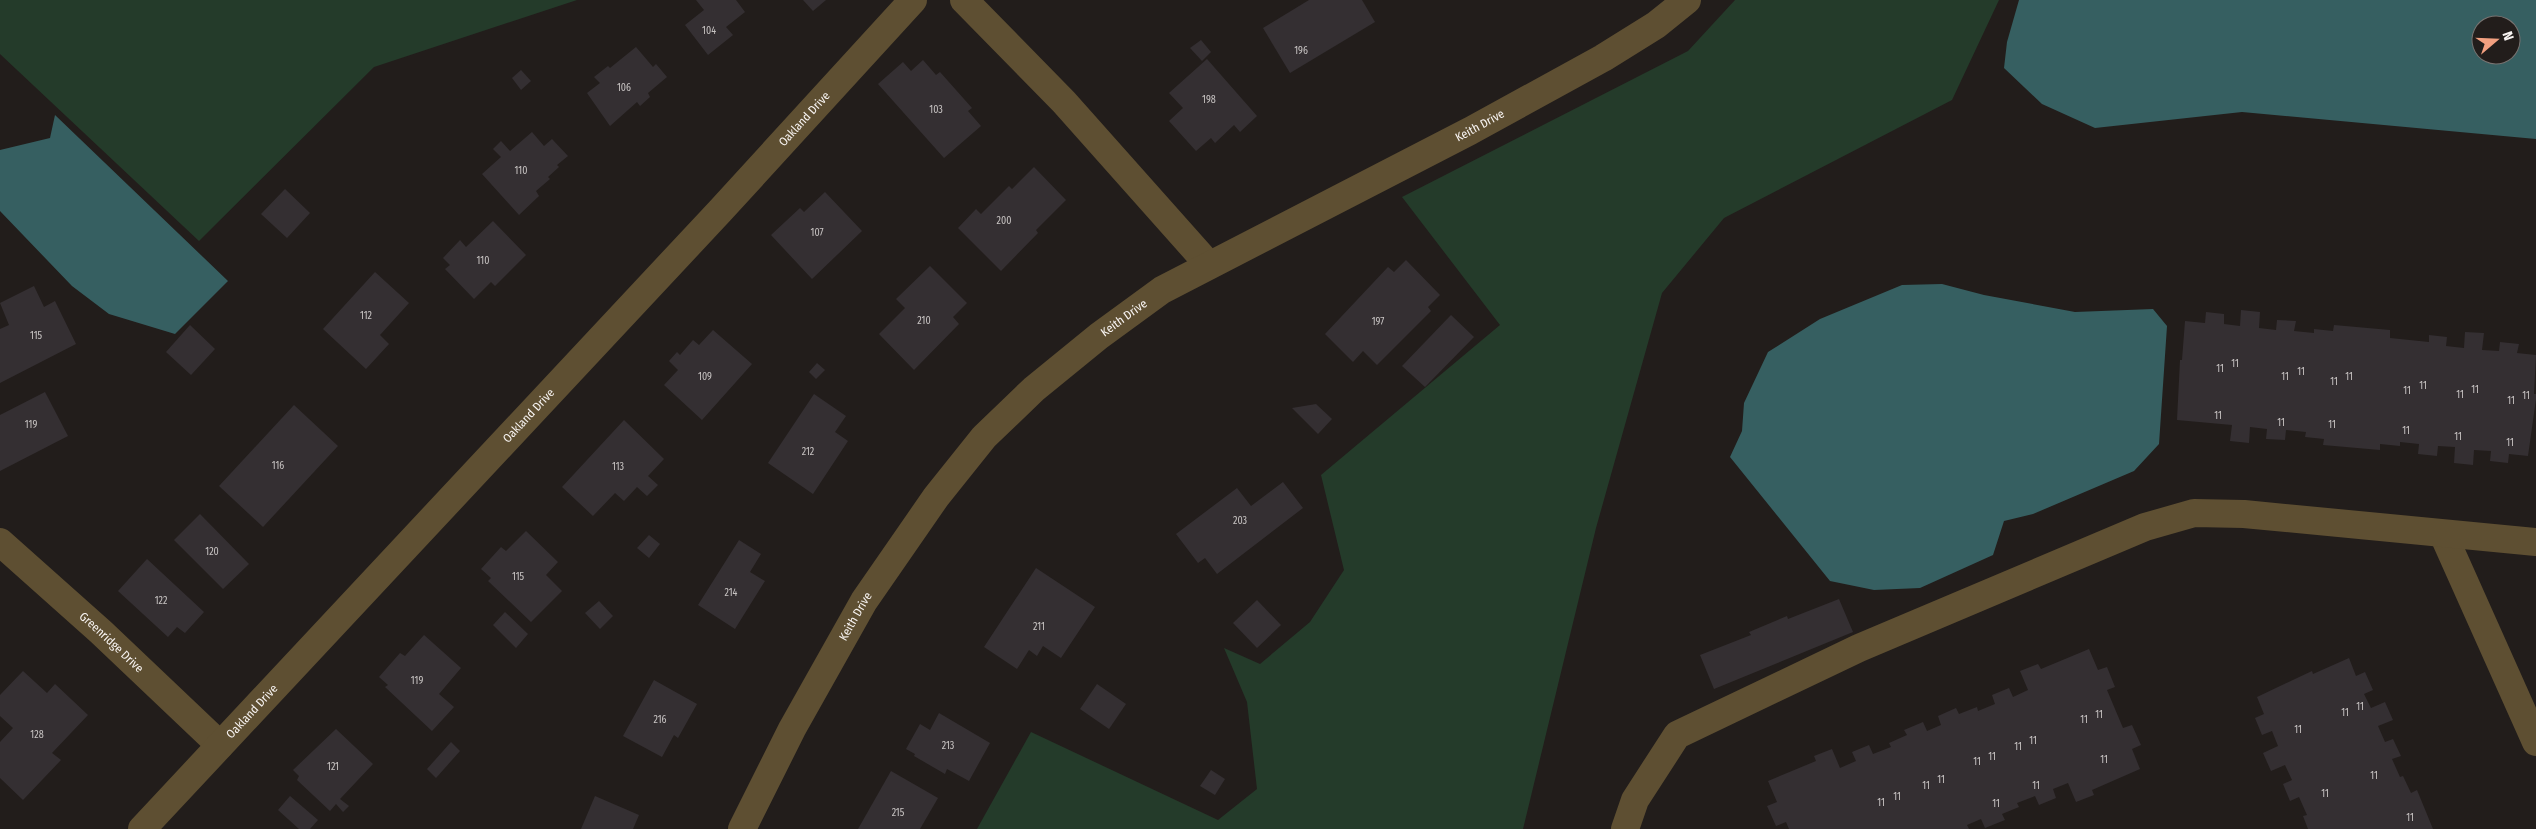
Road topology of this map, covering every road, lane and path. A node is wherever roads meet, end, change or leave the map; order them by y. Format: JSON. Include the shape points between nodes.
{"nodes":[{"id":1,"x":913,"y":0,"type":"edge"},
{"id":2,"x":964,"y":0,"type":"edge"},
{"id":3,"x":1687,"y":0,"type":"edge"},
{"id":4,"x":1209,"y":265,"type":"junction"},
{"id":5,"x":2444,"y":534,"type":"junction"},
{"id":6,"x":0,"y":542,"type":"edge"},
{"id":7,"x":2536,"y":542,"type":"edge"},
{"id":8,"x":2536,"y":742,"type":"edge"},
{"id":9,"x":220,"y":745,"type":"junction"},
{"id":10,"x":142,"y":829,"type":"edge"},
{"id":11,"x":742,"y":829,"type":"edge"},
{"id":12,"x":1625,"y":829,"type":"edge"}],
"edges":[{"from":1,"to":9,"type":"street","name":"Oakland Drive"},
{"from":2,"to":4,"type":"street","via":[[1064,102]]},
{"from":3,"to":4,"type":"street","name":"Keith Drive","via":[[1656,25],[1603,58],[1470,131]]},
{"from":4,"to":11,"type":"street","name":"Keith Drive","via":[[1162,290],[1099,336],[1034,389],[978,445],[936,497],[864,601],[792,729]]},
{"from":5,"to":7,"type":"street"},
{"from":5,"to":8,"type":"street"},
{"from":5,"to":12,"type":"street","via":[[2244,514],[2194,513],[2146,527],[1859,648],[1676,735],[1635,800]]},
{"from":6,"to":9,"type":"street","name":"Greenridge Drive"},
{"from":9,"to":10,"type":"street","name":"Oakland Drive"}]}
